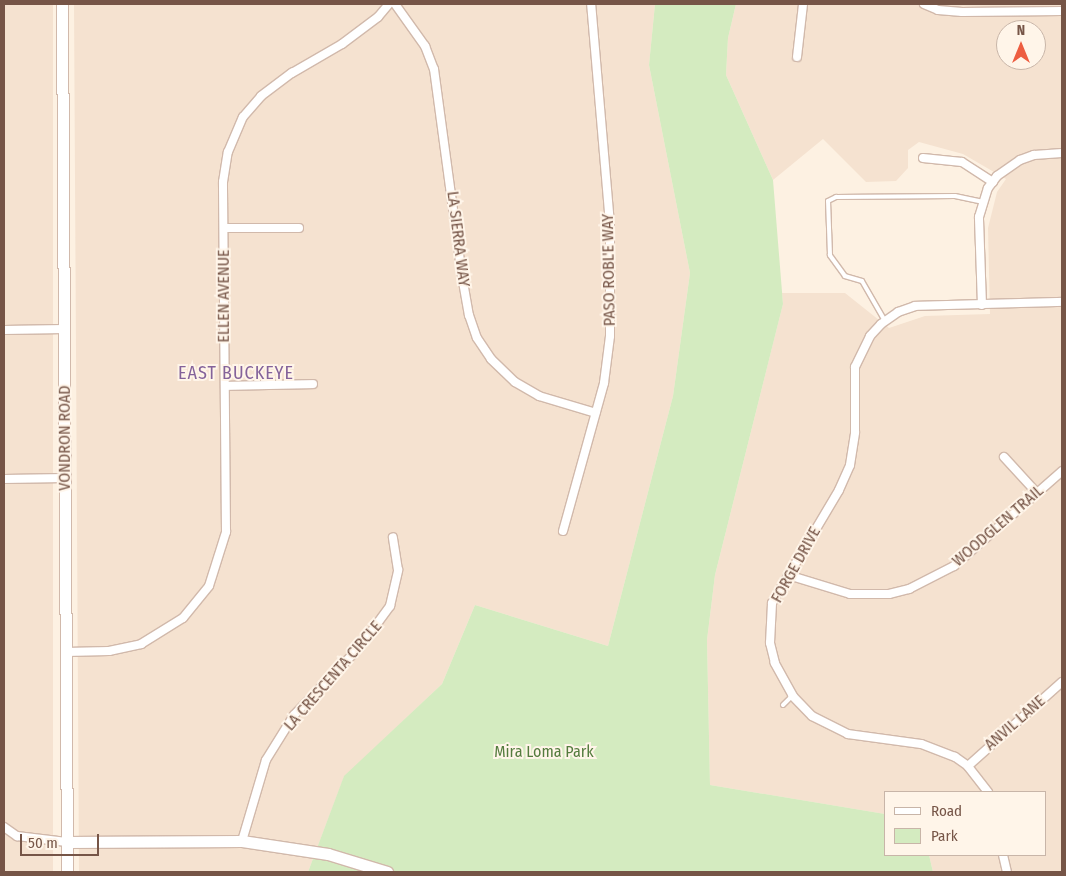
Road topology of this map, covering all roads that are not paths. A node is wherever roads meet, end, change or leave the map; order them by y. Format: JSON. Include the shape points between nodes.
{"nodes":[{"id":1,"x":62,"y":4,"type":"edge"},
{"id":2,"x":389,"y":4,"type":"edge"},
{"id":3,"x":395,"y":4,"type":"edge"},
{"id":4,"x":591,"y":4,"type":"edge"},
{"id":5,"x":803,"y":4,"type":"edge"},
{"id":6,"x":924,"y":4,"type":"edge"},
{"id":7,"x":1043,"y":8,"type":"edge"},
{"id":8,"x":1062,"y":11,"type":"edge"},
{"id":9,"x":797,"y":57,"type":"dead end"},
{"id":10,"x":1062,"y":153,"type":"edge"},
{"id":11,"x":922,"y":158,"type":"dead end"},
{"id":12,"x":992,"y":182,"type":"junction"},
{"id":13,"x":983,"y":202,"type":"junction"},
{"id":14,"x":224,"y":228,"type":"junction"},
{"id":15,"x":299,"y":228,"type":"dead end"},
{"id":16,"x":1062,"y":302,"type":"edge"},
{"id":17,"x":982,"y":305,"type":"junction"},
{"id":18,"x":886,"y":321,"type":"junction"},
{"id":19,"x":64,"y":329,"type":"junction"},
{"id":20,"x":4,"y":330,"type":"edge"},
{"id":21,"x":314,"y":384,"type":"dead end"},
{"id":22,"x":225,"y":386,"type":"junction"},
{"id":23,"x":596,"y":413,"type":"junction"},
{"id":24,"x":1004,"y":457,"type":"dead end"},
{"id":25,"x":1062,"y":471,"type":"edge"},
{"id":26,"x":65,"y":478,"type":"junction"},
{"id":27,"x":4,"y":479,"type":"edge"},
{"id":28,"x":1037,"y":493,"type":"junction"},
{"id":29,"x":563,"y":532,"type":"dead end"},
{"id":30,"x":393,"y":537,"type":"dead end"},
{"id":31,"x":788,"y":575,"type":"junction"},
{"id":32,"x":66,"y":652,"type":"junction"},
{"id":33,"x":1062,"y":682,"type":"edge"},
{"id":34,"x":793,"y":696,"type":"junction"},
{"id":35,"x":783,"y":705,"type":"dead end"},
{"id":36,"x":968,"y":766,"type":"junction"},
{"id":37,"x":987,"y":791,"type":"edge"},
{"id":38,"x":4,"y":827,"type":"edge"},
{"id":39,"x":242,"y":841,"type":"junction"},
{"id":40,"x":67,"y":842,"type":"junction"},
{"id":41,"x":1003,"y":856,"type":"edge"},
{"id":42,"x":67,"y":872,"type":"edge"},
{"id":43,"x":387,"y":872,"type":"edge"},
{"id":44,"x":1007,"y":872,"type":"edge"}],
"edges":[{"from":1,"to":19,"type":"street","name":"VONDRON ROAD"},
{"from":2,"to":14,"type":"street","name":"ELLEN AVENUE","via":[[378,17],[342,44],[273,85],[243,117],[226,162]]},
{"from":3,"to":23,"type":"street","name":"LA SIERRA WAY","via":[[424,46],[434,69],[462,276],[477,338],[491,359],[515,382],[539,396]]},
{"from":4,"to":23,"type":"street","name":"PASO ROBL'E WAY","via":[[612,287],[610,336]]},
{"from":5,"to":9,"type":"street"},
{"from":6,"to":7,"type":"street","via":[[938,10],[962,12]]},
{"from":7,"to":8,"type":"street"},
{"from":10,"to":12,"type":"street","via":[[1034,155],[1020,160]]},
{"from":11,"to":12,"type":"street","via":[[962,162]]},
{"from":12,"to":13,"type":"street"},
{"from":13,"to":17,"type":"street","via":[[978,217]]},
{"from":13,"to":18,"type":"lane","via":[[954,196],[836,197],[828,201],[830,255],[845,276],[862,281]]},
{"from":14,"to":15,"type":"street"},
{"from":14,"to":22,"type":"street","name":"ELLEN AVENUE"},
{"from":16,"to":17,"type":"street","name":"FORGE DRIVE"},
{"from":17,"to":18,"type":"street","name":"FORGE DRIVE","via":[[915,306]]},
{"from":18,"to":31,"type":"street","name":"FORGE DRIVE","via":[[870,336],[855,367],[855,432],[850,465],[839,490]]},
{"from":19,"to":20,"type":"street"},
{"from":19,"to":26,"type":"street","name":"VONDRON ROAD"},
{"from":21,"to":22,"type":"street"},
{"from":22,"to":32,"type":"street","name":"ELLEN AVENUE","via":[[226,532],[209,586],[183,618],[141,644],[109,650]]},
{"from":23,"to":29,"type":"street","name":"PASO ROBL'E WAY"},
{"from":24,"to":28,"type":"street"},
{"from":25,"to":28,"type":"street","name":"WOODGLEN TRAIL"},
{"from":26,"to":27,"type":"street"},
{"from":26,"to":32,"type":"street","name":"VONDRON ROAD"},
{"from":28,"to":31,"type":"street","name":"WOODGLEN TRAIL","via":[[954,566],[908,589],[889,594],[850,594]]},
{"from":30,"to":39,"type":"street","name":"LA CRESCENTA CIRCLE","via":[[398,570],[390,606],[360,647],[294,715],[266,760]]},
{"from":31,"to":34,"type":"street","name":"FORGE DRIVE","via":[[772,603],[770,643],[775,663]]},
{"from":32,"to":40,"type":"street","name":"VONDRON ROAD"},
{"from":33,"to":36,"type":"street","name":"ANVIL LANE"},
{"from":34,"to":35,"type":"lane"},
{"from":34,"to":36,"type":"street","name":"FORGE DRIVE","via":[[812,716],[848,734],[935,748]]},
{"from":36,"to":37,"type":"street","name":"FORGE DRIVE"},
{"from":38,"to":40,"type":"street","via":[[17,836]]},
{"from":39,"to":40,"type":"street"},
{"from":39,"to":43,"type":"street","via":[[328,854]]},
{"from":40,"to":42,"type":"street","name":"VONDRON ROAD"},
{"from":41,"to":44,"type":"street"}]}
